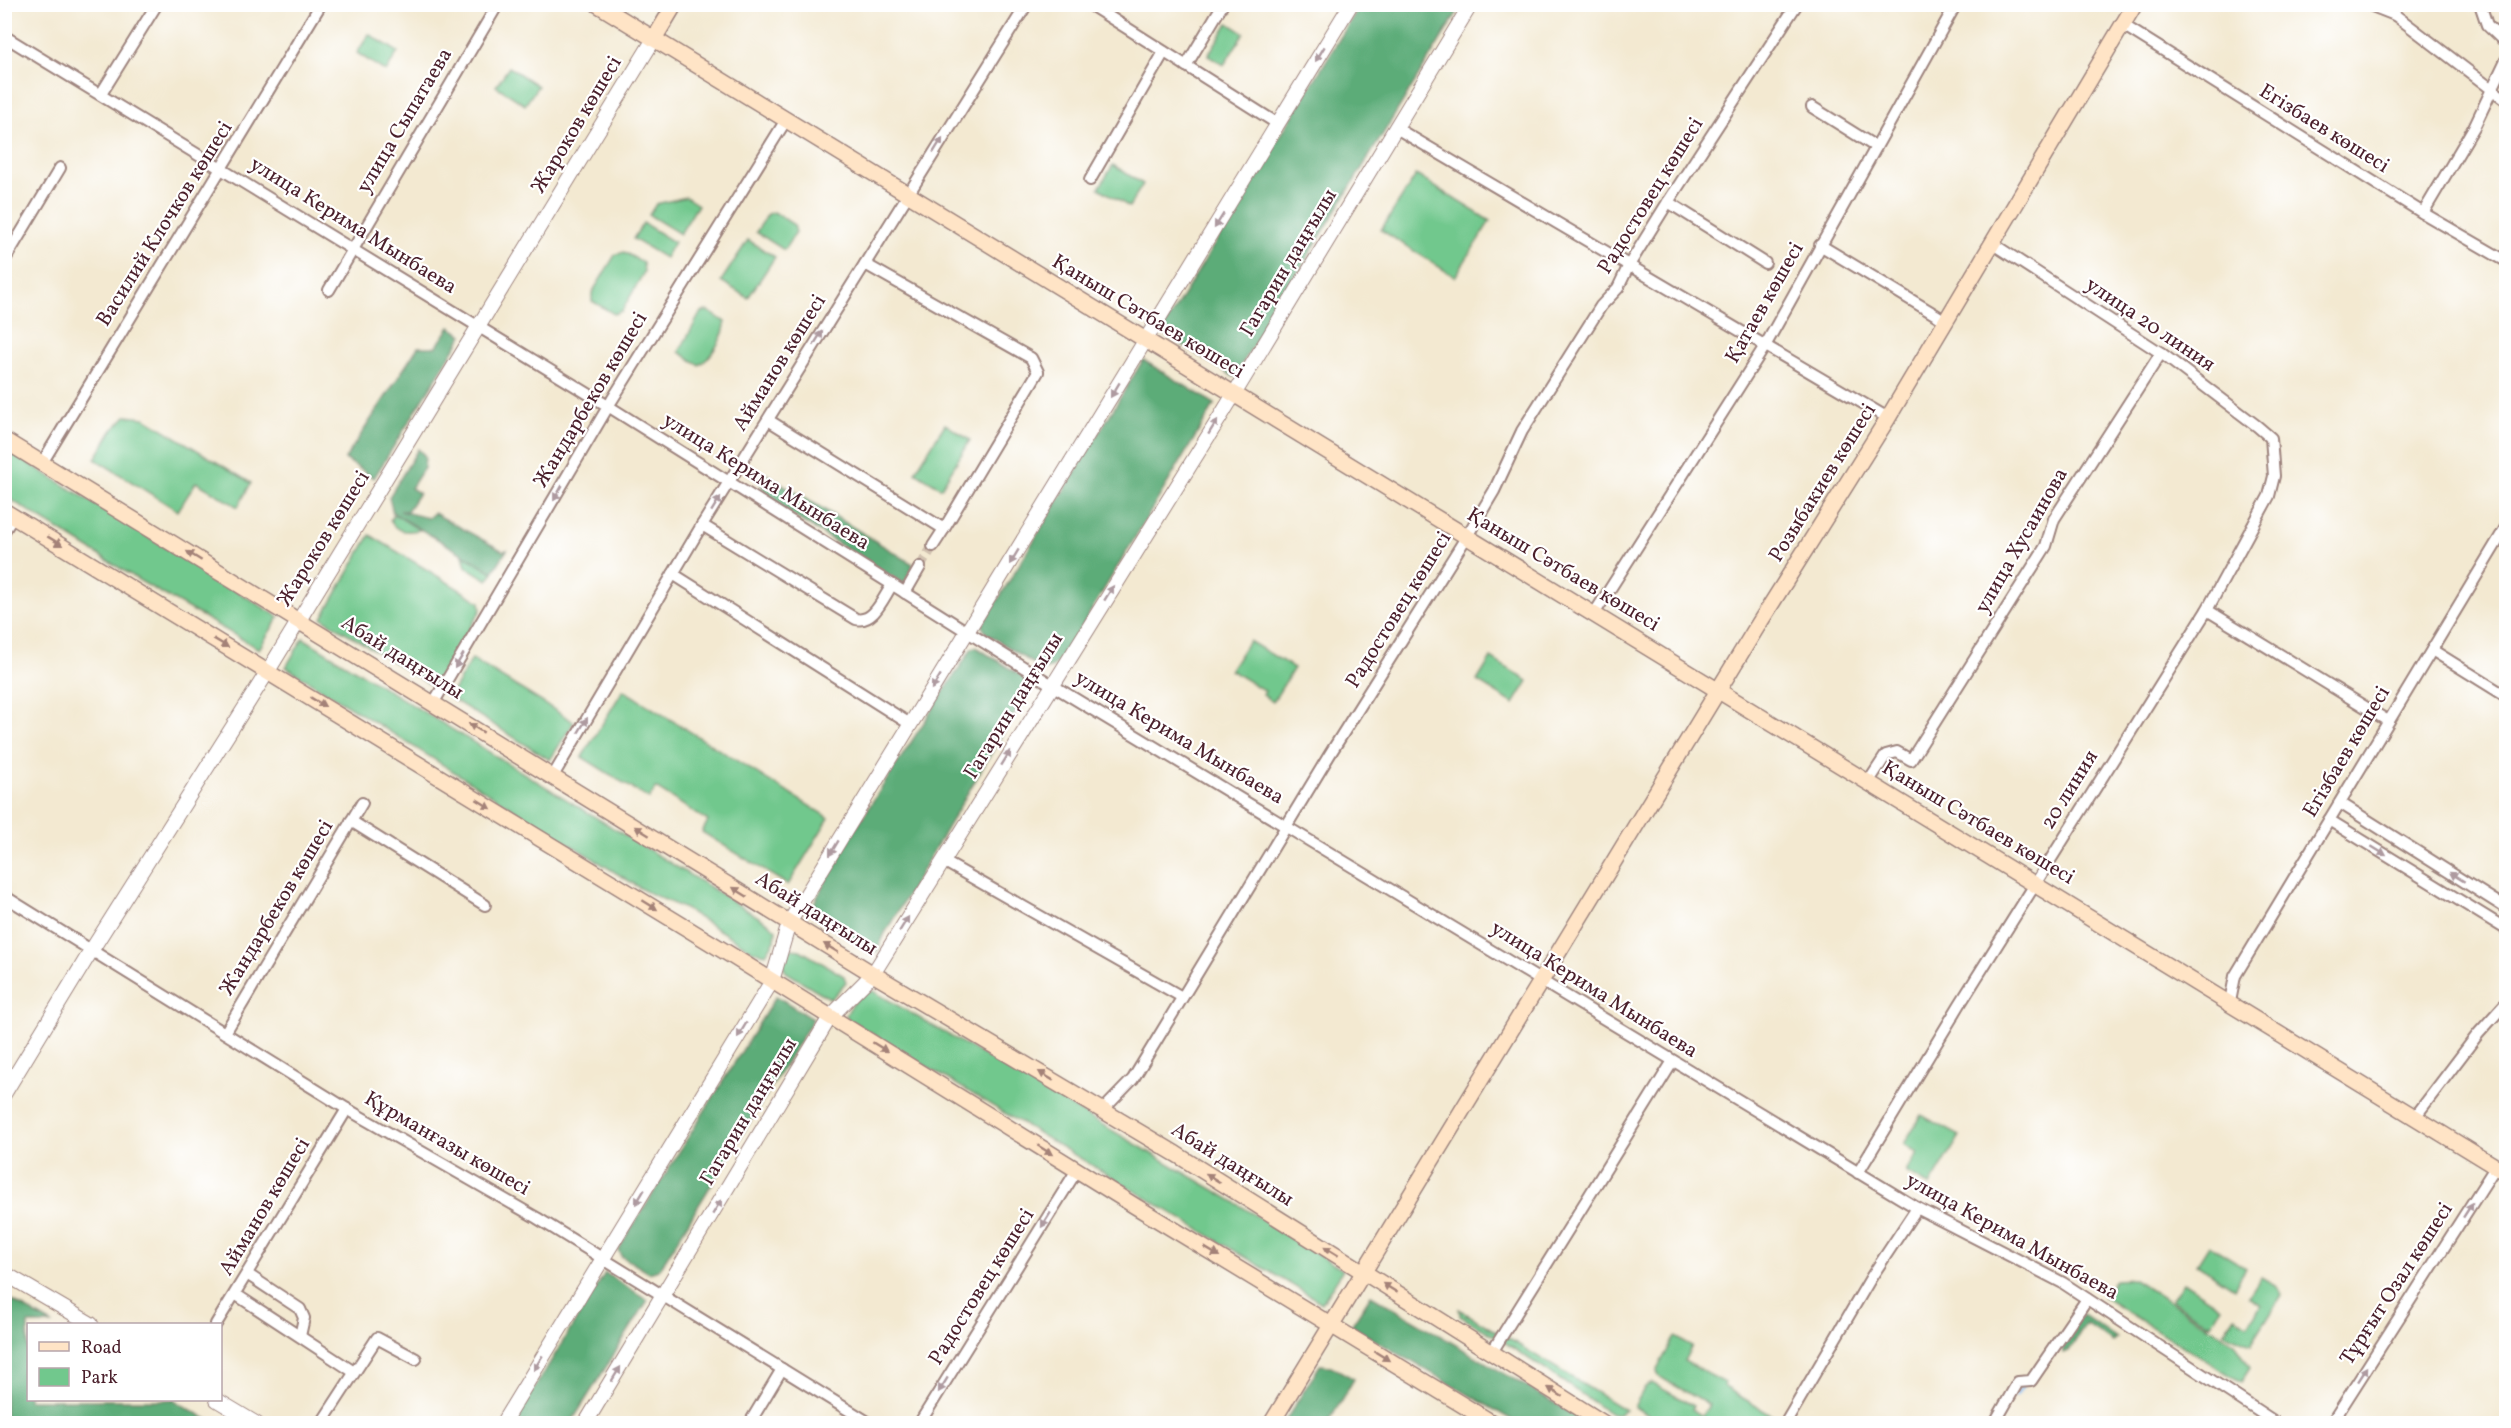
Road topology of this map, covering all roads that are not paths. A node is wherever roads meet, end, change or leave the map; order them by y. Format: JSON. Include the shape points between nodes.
{"nodes":[{"id":1,"x":157,"y":4,"type":"edge"},
{"id":2,"x":321,"y":4,"type":"edge"},
{"id":3,"x":498,"y":4,"type":"edge"},
{"id":4,"x":597,"y":4,"type":"edge"},
{"id":5,"x":675,"y":4,"type":"edge"},
{"id":6,"x":1027,"y":4,"type":"edge"},
{"id":7,"x":1089,"y":4,"type":"edge"},
{"id":8,"x":1223,"y":4,"type":"edge"},
{"id":9,"x":1351,"y":4,"type":"edge"},
{"id":10,"x":1471,"y":4,"type":"edge"},
{"id":11,"x":1797,"y":4,"type":"edge"},
{"id":12,"x":1956,"y":4,"type":"edge"},
{"id":13,"x":2136,"y":4,"type":"edge"},
{"id":14,"x":2367,"y":4,"type":"edge"},
{"id":15,"x":2480,"y":4,"type":"edge"},
{"id":16,"x":2393,"y":10,"type":"edge"},
{"id":17,"x":2123,"y":25,"type":"junction"},
{"id":18,"x":4,"y":36,"type":"edge"},
{"id":19,"x":654,"y":39,"type":"junction"},
{"id":20,"x":2506,"y":43,"type":"edge"},
{"id":21,"x":1164,"y":52,"type":"junction"},
{"id":22,"x":2506,"y":60,"type":"edge"},
{"id":23,"x":1186,"y":66,"type":"junction"},
{"id":24,"x":2492,"y":91,"type":"junction"},
{"id":25,"x":101,"y":94,"type":"junction"},
{"id":26,"x":2506,"y":100,"type":"edge"},
{"id":27,"x":1812,"y":107,"type":"dead end"},
{"id":28,"x":786,"y":120,"type":"junction"},
{"id":29,"x":1278,"y":124,"type":"junction"},
{"id":30,"x":1396,"y":128,"type":"junction"},
{"id":31,"x":1876,"y":147,"type":"junction"},
{"id":32,"x":60,"y":168,"type":"dead end"},
{"id":33,"x":223,"y":169,"type":"junction"},
{"id":34,"x":1090,"y":180,"type":"dead end"},
{"id":35,"x":907,"y":194,"type":"junction"},
{"id":36,"x":1668,"y":202,"type":"junction"},
{"id":37,"x":2423,"y":213,"type":"junction"},
{"id":38,"x":1993,"y":244,"type":"junction"},
{"id":39,"x":1820,"y":245,"type":"junction"},
{"id":40,"x":352,"y":248,"type":"junction"},
{"id":41,"x":4,"y":261,"type":"edge"},
{"id":42,"x":2506,"y":261,"type":"edge"},
{"id":43,"x":1765,"y":263,"type":"dead end"},
{"id":44,"x":865,"y":264,"type":"junction"},
{"id":45,"x":1629,"y":266,"type":"junction"},
{"id":46,"x":329,"y":290,"type":"dead end"},
{"id":47,"x":1946,"y":321,"type":"junction"},
{"id":48,"x":479,"y":327,"type":"junction"},
{"id":49,"x":1145,"y":340,"type":"junction"},
{"id":50,"x":1765,"y":346,"type":"junction"},
{"id":51,"x":2161,"y":353,"type":"junction"},
{"id":52,"x":1234,"y":394,"type":"junction"},
{"id":53,"x":608,"y":406,"type":"junction"},
{"id":54,"x":1888,"y":418,"type":"junction"},
{"id":55,"x":768,"y":420,"type":"junction"},
{"id":56,"x":4,"y":440,"type":"edge"},
{"id":57,"x":2273,"y":451,"type":"joint"},
{"id":58,"x":42,"y":463,"type":"junction"},
{"id":59,"x":730,"y":482,"type":"junction"},
{"id":60,"x":9,"y":514,"type":"edge"},
{"id":61,"x":702,"y":525,"type":"junction"},
{"id":62,"x":2506,"y":527,"type":"edge"},
{"id":63,"x":944,"y":529,"type":"junction"},
{"id":64,"x":4,"y":531,"type":"edge"},
{"id":65,"x":1467,"y":536,"type":"junction"},
{"id":66,"x":933,"y":546,"type":"tunnel mouth"},
{"id":67,"x":920,"y":567,"type":"tunnel mouth"},
{"id":68,"x":673,"y":574,"type":"junction"},
{"id":69,"x":892,"y":585,"type":"junction"},
{"id":70,"x":905,"y":593,"type":"junction"},
{"id":71,"x":2207,"y":610,"type":"junction"},
{"id":72,"x":1594,"y":614,"type":"junction"},
{"id":73,"x":299,"y":620,"type":"junction"},
{"id":74,"x":968,"y":633,"type":"junction"},
{"id":75,"x":2432,"y":650,"type":"junction"},
{"id":76,"x":268,"y":671,"type":"junction"},
{"id":77,"x":1052,"y":685,"type":"junction"},
{"id":78,"x":1719,"y":690,"type":"junction"},
{"id":79,"x":2506,"y":696,"type":"edge"},
{"id":80,"x":434,"y":702,"type":"junction"},
{"id":81,"x":2388,"y":721,"type":"junction"},
{"id":82,"x":910,"y":724,"type":"junction"},
{"id":83,"x":553,"y":776,"type":"junction"},
{"id":84,"x":1869,"y":781,"type":"junction"},
{"id":85,"x":362,"y":802,"type":"dead end"},
{"id":86,"x":2340,"y":803,"type":"junction"},
{"id":87,"x":2329,"y":820,"type":"junction"},
{"id":88,"x":351,"y":821,"type":"junction"},
{"id":89,"x":1287,"y":825,"type":"junction"},
{"id":90,"x":943,"y":861,"type":"junction"},
{"id":91,"x":2035,"y":883,"type":"junction"},
{"id":92,"x":4,"y":896,"type":"edge"},
{"id":93,"x":485,"y":905,"type":"dead end"},
{"id":94,"x":2506,"y":908,"type":"edge"},
{"id":95,"x":789,"y":923,"type":"junction"},
{"id":96,"x":2506,"y":929,"type":"edge"},
{"id":97,"x":91,"y":951,"type":"junction"},
{"id":98,"x":873,"y":974,"type":"junction"},
{"id":99,"x":772,"y":981,"type":"junction"},
{"id":100,"x":1543,"y":981,"type":"junction"},
{"id":101,"x":1182,"y":997,"type":"junction"},
{"id":102,"x":2230,"y":1002,"type":"junction"},
{"id":103,"x":2506,"y":1003,"type":"edge"},
{"id":104,"x":830,"y":1017,"type":"junction"},
{"id":105,"x":225,"y":1033,"type":"junction"},
{"id":106,"x":1673,"y":1061,"type":"junction"},
{"id":107,"x":4,"y":1094,"type":"edge"},
{"id":108,"x":347,"y":1109,"type":"junction"},
{"id":109,"x":1103,"y":1110,"type":"junction"},
{"id":110,"x":2415,"y":1117,"type":"junction"},
{"id":111,"x":1077,"y":1170,"type":"junction"},
{"id":112,"x":2501,"y":1170,"type":"edge"},
{"id":113,"x":1858,"y":1173,"type":"junction"},
{"id":114,"x":1917,"y":1208,"type":"junction"},
{"id":115,"x":603,"y":1258,"type":"junction"},
{"id":116,"x":1364,"y":1271,"type":"junction"},
{"id":117,"x":4,"y":1273,"type":"edge"},
{"id":118,"x":247,"y":1274,"type":"junction"},
{"id":119,"x":235,"y":1294,"type":"junction"},
{"id":120,"x":664,"y":1296,"type":"junction"},
{"id":121,"x":2087,"y":1299,"type":"junction"},
{"id":122,"x":89,"y":1323,"type":"edge"},
{"id":123,"x":217,"y":1323,"type":"edge"},
{"id":124,"x":1333,"y":1325,"type":"junction"},
{"id":125,"x":300,"y":1336,"type":"junction"},
{"id":126,"x":1492,"y":1352,"type":"junction"},
{"id":127,"x":416,"y":1359,"type":"dead end"},
{"id":128,"x":782,"y":1369,"type":"junction"},
{"id":129,"x":354,"y":1372,"type":"junction"},
{"id":130,"x":219,"y":1401,"type":"edge"},
{"id":131,"x":257,"y":1424,"type":"edge"},
{"id":132,"x":321,"y":1424,"type":"edge"},
{"id":133,"x":502,"y":1424,"type":"edge"},
{"id":134,"x":585,"y":1424,"type":"edge"},
{"id":135,"x":749,"y":1424,"type":"edge"},
{"id":136,"x":871,"y":1424,"type":"edge"},
{"id":137,"x":919,"y":1424,"type":"edge"},
{"id":138,"x":1271,"y":1424,"type":"edge"},
{"id":139,"x":1494,"y":1424,"type":"edge"},
{"id":140,"x":1605,"y":1424,"type":"edge"},
{"id":141,"x":1785,"y":1424,"type":"edge"},
{"id":142,"x":1994,"y":1424,"type":"edge"},
{"id":143,"x":2278,"y":1424,"type":"edge"},
{"id":144,"x":2331,"y":1424,"type":"edge"}],
"edges":[{"from":1,"to":25,"type":"street"},
{"from":2,"to":33,"type":"street","name":"Василий Клочков көшесі"},
{"from":3,"to":40,"type":"street","name":"улица Сыпатаева"},
{"from":4,"to":19,"type":"main road","name":"Қаныш Сәтбаев көшесі"},
{"from":5,"to":19,"type":"main road","name":"Жароков көшесі"},
{"from":35,"to":6,"type":"street","name":"Айманов көшесі","one_way":true},
{"from":7,"to":21,"type":"street"},
{"from":8,"to":23,"type":"street"},
{"from":9,"to":29,"type":"street","one_way":true},
{"from":10,"to":30,"type":"street","name":"Гагарин даңғылы"},
{"from":11,"to":36,"type":"street","name":"Радостовец көшесі"},
{"from":12,"to":31,"type":"street","name":"Қатаев көшесі"},
{"from":13,"to":17,"type":"main road","name":"Розыбакиев көшесі"},
{"from":14,"to":16,"type":"street"},
{"from":15,"to":20,"type":"street","via":[[2487,25]]},
{"from":16,"to":24,"type":"street"},
{"from":17,"to":37,"type":"street","name":"Егізбаев көшесі"},
{"from":17,"to":38,"type":"main road","name":"Розыбакиев көшесі"},
{"from":18,"to":25,"type":"street","name":"улица Керима Мынбаева"},
{"from":19,"to":28,"type":"main road","name":"Қаныш Сәтбаев көшесі"},
{"from":19,"to":48,"type":"street","name":"Жароков көшесі"},
{"from":21,"to":23,"type":"street"},
{"from":21,"to":34,"type":"street"},
{"from":22,"to":24,"type":"street"},
{"from":23,"to":29,"type":"street"},
{"from":24,"to":26,"type":"street"},
{"from":24,"to":37,"type":"street"},
{"from":25,"to":33,"type":"street","name":"улица Керима Мынбаева"},
{"from":27,"to":31,"type":"street"},
{"from":28,"to":35,"type":"main road","name":"Қаныш Сәтбаев көшесі"},
{"from":28,"to":53,"type":"street","name":"Жандарбеков көшесі"},
{"from":29,"to":49,"type":"street","one_way":true},
{"from":30,"to":45,"type":"street"},
{"from":30,"to":52,"type":"street","name":"Гагарин даңғылы"},
{"from":31,"to":39,"type":"street","name":"Қатаев көшесі"},
{"from":32,"to":41,"type":"street"},
{"from":33,"to":40,"type":"street","name":"улица Керима Мынбаева"},
{"from":33,"to":58,"type":"street","name":"Василий Клочков көшесі"},
{"from":35,"to":44,"type":"street","name":"Айманов көшесі"},
{"from":35,"to":49,"type":"main road","name":"Қаныш Сәтбаев көшесі"},
{"from":36,"to":43,"type":"street"},
{"from":36,"to":45,"type":"street","name":"Радостовец көшесі"},
{"from":37,"to":42,"type":"street","name":"Егізбаев көшесі"},
{"from":38,"to":47,"type":"main road","name":"Розыбакиев көшесі"},
{"from":38,"to":51,"type":"street","name":"улица 20 линия"},
{"from":39,"to":47,"type":"street"},
{"from":39,"to":50,"type":"street","name":"Қатаев көшесі"},
{"from":40,"to":46,"type":"street","name":"улица Сыпатаева"},
{"from":40,"to":48,"type":"street","name":"улица Керима Мынбаева"},
{"from":55,"to":44,"type":"street","name":"Айманов көшесі","one_way":true},
{"from":44,"to":63,"type":"street","via":[[1031,358],[1038,372]]},
{"from":45,"to":50,"type":"street"},
{"from":45,"to":65,"type":"street","name":"Радостовец көшесі","via":[[1522,431],[1494,491]]},
{"from":47,"to":54,"type":"main road","name":"Розыбакиев көшесі"},
{"from":48,"to":53,"type":"street","name":"улица Керима Мынбаева"},
{"from":48,"to":73,"type":"street","name":"Жароков көшесі"},
{"from":49,"to":52,"type":"main road","name":"Қаныш Сәтбаев көшесі"},
{"from":49,"to":74,"type":"street","one_way":true},
{"from":50,"to":54,"type":"street"},
{"from":50,"to":72,"type":"street","name":"Қатаев көшесі"},
{"from":51,"to":57,"type":"street","name":"улица 20 линия","via":[[2271,438]]},
{"from":51,"to":84,"type":"street","name":"улица Хусаинова","via":[[2054,519],[2046,546],[1911,760],[1897,752],[1886,755]]},
{"from":52,"to":65,"type":"main road","name":"Қаныш Сәтбаев көшесі"},
{"from":77,"to":52,"type":"street","name":"Гагарин даңғылы","one_way":true},
{"from":53,"to":59,"type":"street","name":"улица Керима Мынбаева"},
{"from":53,"to":80,"type":"street","name":"Жандарбеков көшесі","one_way":true},
{"from":54,"to":78,"type":"main road","name":"Розыбакиев көшесі"},
{"from":55,"to":59,"type":"street","name":"Айманов көшесі"},
{"from":55,"to":63,"type":"street"},
{"from":56,"to":58,"type":"main road","name":"Абай даңғылы"},
{"from":57,"to":71,"type":"street","name":"20 линия","via":[[2274,476],[2269,496]]},
{"from":73,"to":58,"type":"main road","name":"Абай даңғылы","one_way":true},
{"from":61,"to":59,"type":"street","name":"Айманов көшесі","one_way":true},
{"from":59,"to":69,"type":"street","name":"улица Керима Мынбаева"},
{"from":60,"to":64,"type":"street"},
{"from":60,"to":76,"type":"main road","one_way":true},
{"from":61,"to":68,"type":"street","name":"Айманов көшесі"},
{"from":61,"to":69,"type":"street","via":[[856,619],[870,618]]},
{"from":62,"to":75,"type":"street","name":"Егізбаев көшесі"},
{"from":63,"to":66,"type":"street"},
{"from":65,"to":72,"type":"main road","name":"Қаныш Сәтбаев көшесі"},
{"from":65,"to":89,"type":"street","name":"Радостовец көшесі"},
{"from":67,"to":70,"type":"street"},
{"from":68,"to":82,"type":"street"},
{"from":83,"to":68,"type":"street","name":"Айманов көшесі","one_way":true},
{"from":69,"to":70,"type":"street","name":"улица Керима Мынбаева"},
{"from":70,"to":74,"type":"street","name":"улица Керима Мынбаева"},
{"from":71,"to":81,"type":"street"},
{"from":71,"to":91,"type":"street","name":"20 линия"},
{"from":72,"to":78,"type":"main road","name":"Қаныш Сәтбаев көшесі"},
{"from":73,"to":76,"type":"street","name":"Жароков көшесі"},
{"from":73,"to":80,"type":"main road","name":"Абай даңғылы"},
{"from":74,"to":77,"type":"street","name":"улица Керима Мынбаева"},
{"from":74,"to":82,"type":"street","one_way":true},
{"from":75,"to":79,"type":"street"},
{"from":75,"to":81,"type":"street","name":"Егізбаев көшесі"},
{"from":76,"to":97,"type":"street","name":"Жароков көшесі"},
{"from":76,"to":99,"type":"main road","one_way":true},
{"from":77,"to":89,"type":"street","name":"улица Керима Мынбаева"},
{"from":90,"to":77,"type":"street","name":"Гагарин даңғылы","one_way":true},
{"from":78,"to":84,"type":"main road","name":"Қаныш Сәтбаев көшесі"},
{"from":78,"to":100,"type":"main road","name":"Розыбакиев көшесі"},
{"from":83,"to":80,"type":"main road","name":"Абай даңғылы","one_way":true},
{"from":81,"to":86,"type":"street","name":"Егізбаев көшесі"},
{"from":82,"to":95,"type":"street","one_way":true},
{"from":95,"to":83,"type":"main road","name":"Абай даңғылы","one_way":true},
{"from":84,"to":91,"type":"main road","name":"Қаныш Сәтбаев көшесі"},
{"from":85,"to":88,"type":"street","name":"Жандарбеков көшесі"},
{"from":86,"to":87,"type":"street","name":"Егізбаев көшесі"},
{"from":94,"to":86,"type":"street","one_way":true},
{"from":87,"to":96,"type":"street","one_way":true},
{"from":87,"to":102,"type":"street","name":"Егізбаев көшесі","via":[[2235,976]]},
{"from":88,"to":93,"type":"street"},
{"from":88,"to":105,"type":"street","name":"Жандарбеков көшесі"},
{"from":89,"to":100,"type":"street","name":"улица Керима Мынбаева"},
{"from":89,"to":101,"type":"street","name":"Радостовец көшесі"},
{"from":98,"to":90,"type":"street","name":"Гагарин даңғылы","one_way":true},
{"from":90,"to":101,"type":"street"},
{"from":91,"to":102,"type":"main road","name":"Қаныш Сәтбаев көшесі"},
{"from":91,"to":113,"type":"street","name":"20 линия"},
{"from":92,"to":97,"type":"street","name":"Құрманғазы көшесі"},
{"from":98,"to":95,"type":"main road","name":"Абай даңғылы","one_way":true},
{"from":95,"to":99,"type":"street"},
{"from":97,"to":105,"type":"street","name":"Құрманғазы көшесі"},
{"from":97,"to":107,"type":"street","name":"Жароков көшесі"},
{"from":98,"to":104,"type":"street","name":"Гагарин даңғылы"},
{"from":109,"to":98,"type":"main road","name":"Абай даңғылы","one_way":true},
{"from":99,"to":104,"type":"main road"},
{"from":99,"to":115,"type":"street","one_way":true},
{"from":100,"to":106,"type":"street","name":"улица Керима Мынбаева"},
{"from":100,"to":116,"type":"main road","name":"Розыбакиев көшесі"},
{"from":101,"to":109,"type":"street","name":"Радостовец көшесі","via":[[1133,1079]]},
{"from":102,"to":110,"type":"main road","name":"Қаныш Сәтбаев көшесі"},
{"from":103,"to":110,"type":"street"},
{"from":104,"to":111,"type":"main road","one_way":true},
{"from":120,"to":104,"type":"street","name":"Гагарин даңғылы","one_way":true},
{"from":105,"to":108,"type":"street","name":"Құрманғазы көшесі"},
{"from":106,"to":113,"type":"street","name":"улица Керима Мынбаева"},
{"from":106,"to":126,"type":"street"},
{"from":108,"to":115,"type":"street","name":"Құрманғазы көшесі"},
{"from":108,"to":118,"type":"street","name":"Айманов көшесі"},
{"from":116,"to":109,"type":"main road","name":"Абай даңғылы","one_way":true},
{"from":110,"to":112,"type":"main road","name":"Қаныш Сәтбаев көшесі"},
{"from":111,"to":124,"type":"main road","one_way":true},
{"from":111,"to":137,"type":"street","name":"Радостовец көшесі","one_way":true},
{"from":144,"to":112,"type":"street","name":"Тұрғыт Озал көшесі","one_way":true},
{"from":113,"to":114,"type":"street","name":"улица Керима Мынбаева"},
{"from":114,"to":121,"type":"street","name":"улица Керима Мынбаева"},
{"from":114,"to":141,"type":"street"},
{"from":115,"to":120,"type":"street","name":"Құрманғазы көшесі"},
{"from":115,"to":133,"type":"street","one_way":true},
{"from":116,"to":124,"type":"main road"},
{"from":126,"to":116,"type":"main road","name":"Абай даңғылы","one_way":true},
{"from":117,"to":122,"type":"street"},
{"from":118,"to":119,"type":"street","name":"Айманов көшесі"},
{"from":118,"to":125,"type":"street","via":[[300,1309],[304,1318]]},
{"from":119,"to":123,"type":"street","name":"Айманов көшесі"},
{"from":119,"to":125,"type":"street"},
{"from":120,"to":128,"type":"street","name":"Құрманғазы көшесі"},
{"from":134,"to":120,"type":"street","name":"Гагарин даңғылы","one_way":true},
{"from":121,"to":142,"type":"street","via":[[2031,1381],[2018,1382]]},
{"from":121,"to":143,"type":"street","name":"улица Керима Мынбаева"},
{"from":124,"to":138,"type":"main road"},
{"from":124,"to":139,"type":"main road","one_way":true},
{"from":125,"to":129,"type":"street"},
{"from":140,"to":126,"type":"main road","name":"Абай даңғылы","one_way":true},
{"from":127,"to":129,"type":"street","via":[[377,1338]]},
{"from":128,"to":135,"type":"street"},
{"from":128,"to":136,"type":"street","name":"Құрманғазы көшесі"},
{"from":129,"to":132,"type":"street"},
{"from":130,"to":131,"type":"street"}]}
